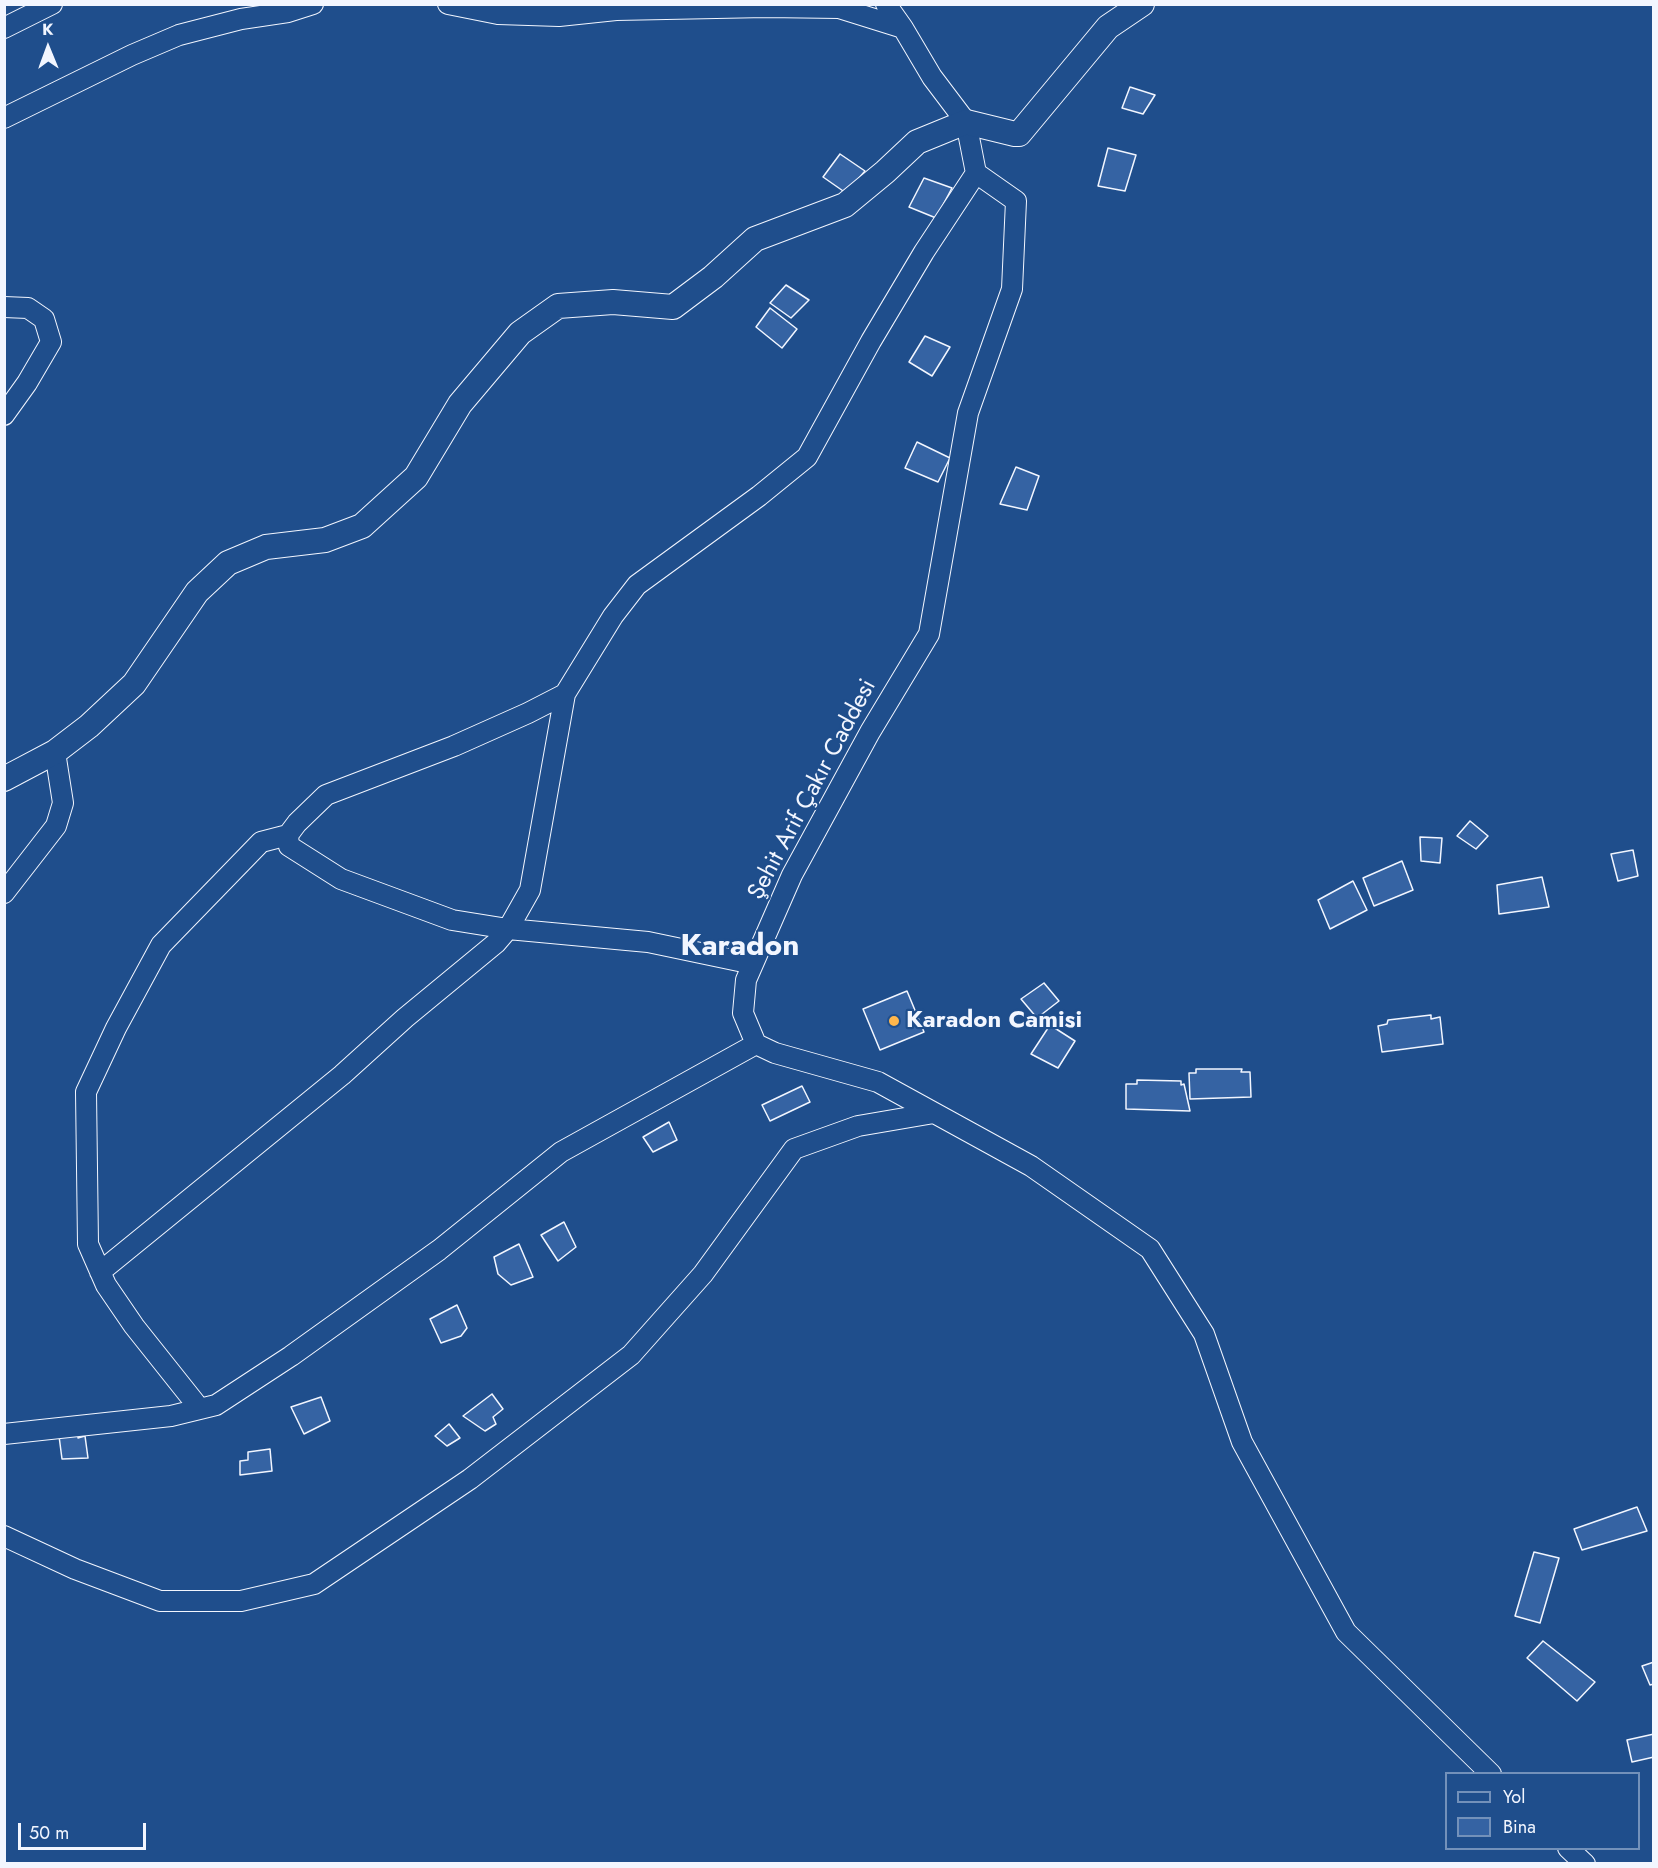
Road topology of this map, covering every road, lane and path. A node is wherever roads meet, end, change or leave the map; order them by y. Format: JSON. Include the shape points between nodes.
{"nodes":[{"id":1,"x":52,"y":4,"type":"edge"},
{"id":2,"x":313,"y":4,"type":"edge"},
{"id":3,"x":448,"y":4,"type":"edge"},
{"id":4,"x":886,"y":4,"type":"edge"},
{"id":5,"x":1142,"y":4,"type":"edge"},
{"id":6,"x":4,"y":28,"type":"edge"},
{"id":7,"x":903,"y":28,"type":"junction"},
{"id":8,"x":4,"y":118,"type":"edge"},
{"id":9,"x":966,"y":122,"type":"junction"},
{"id":10,"x":976,"y":173,"type":"junction"},
{"id":11,"x":4,"y":307,"type":"edge"},
{"id":12,"x":4,"y":415,"type":"edge"},
{"id":13,"x":565,"y":694,"type":"junction"},
{"id":14,"x":55,"y":752,"type":"junction"},
{"id":15,"x":4,"y":778,"type":"edge"},
{"id":16,"x":288,"y":835,"type":"junction"},
{"id":17,"x":4,"y":893,"type":"edge"},
{"id":18,"x":508,"y":929,"type":"junction"},
{"id":19,"x":753,"y":964,"type":"junction"},
{"id":20,"x":756,"y":1044,"type":"junction"},
{"id":21,"x":934,"y":1113,"type":"junction"},
{"id":22,"x":100,"y":1272,"type":"junction"},
{"id":23,"x":200,"y":1409,"type":"junction"},
{"id":24,"x":4,"y":1434,"type":"edge"},
{"id":25,"x":4,"y":1536,"type":"edge"},
{"id":26,"x":1490,"y":1772,"type":"edge"},
{"id":27,"x":1570,"y":1850,"type":"edge"},
{"id":28,"x":1585,"y":1863,"type":"edge"}],
"edges":[{"from":1,"to":6,"type":"street"},
{"from":2,"to":8,"type":"street","via":[[179,35]]},
{"from":3,"to":7,"type":"street","via":[[498,14],[559,16],[616,10],[839,8]]},
{"from":4,"to":7,"type":"street"},
{"from":5,"to":9,"type":"main road","via":[[1108,27],[1023,132],[1015,134]]},
{"from":7,"to":9,"type":"street","via":[[932,77]]},
{"from":9,"to":10,"type":"street"},
{"from":9,"to":14,"type":"main road","via":[[917,142],[844,205],[755,239],[673,307],[613,302],[558,306],[520,333],[460,404],[416,477],[362,526],[325,540],[266,547],[228,563],[197,592],[134,684]]},
{"from":10,"to":13,"type":"street","via":[[871,341],[807,457],[637,585]]},
{"from":10,"to":19,"type":"street","name":"Şehit Arif Çakır Caddesi","via":[[1017,201],[1012,289],[968,413],[929,634],[792,874]]},
{"from":11,"to":12,"type":"street","via":[[28,308],[44,319],[51,342]]},
{"from":13,"to":16,"type":"street","via":[[454,746],[326,795]]},
{"from":13,"to":18,"type":"street","via":[[530,890]]},
{"from":14,"to":15,"type":"main road"},
{"from":14,"to":17,"type":"street","via":[[63,803],[57,826]]},
{"from":16,"to":18,"type":"street","via":[[289,846],[341,879],[452,920]]},
{"from":16,"to":22,"type":"street","via":[[261,842],[161,945],[86,1092],[88,1244]]},
{"from":18,"to":19,"type":"street","via":[[648,942]]},
{"from":18,"to":22,"type":"street","via":[[342,1075]]},
{"from":19,"to":20,"type":"street","name":"Şehit Arif Çakır Caddesi","via":[[746,980],[743,1013]]},
{"from":20,"to":21,"type":"street","via":[[878,1082]]},
{"from":20,"to":23,"type":"street","via":[[561,1152],[439,1250],[300,1350],[216,1405]]},
{"from":21,"to":25,"type":"street","via":[[858,1126],[794,1149],[703,1274],[631,1355],[470,1479],[314,1584],[241,1601],[160,1601],[75,1569]]},
{"from":21,"to":26,"type":"street","via":[[1031,1166],[1150,1249],[1204,1334],[1242,1443],[1346,1632]]},
{"from":22,"to":23,"type":"street","via":[[134,1326]]},
{"from":23,"to":24,"type":"street","via":[[171,1416]]},
{"from":27,"to":28,"type":"street"}]}
